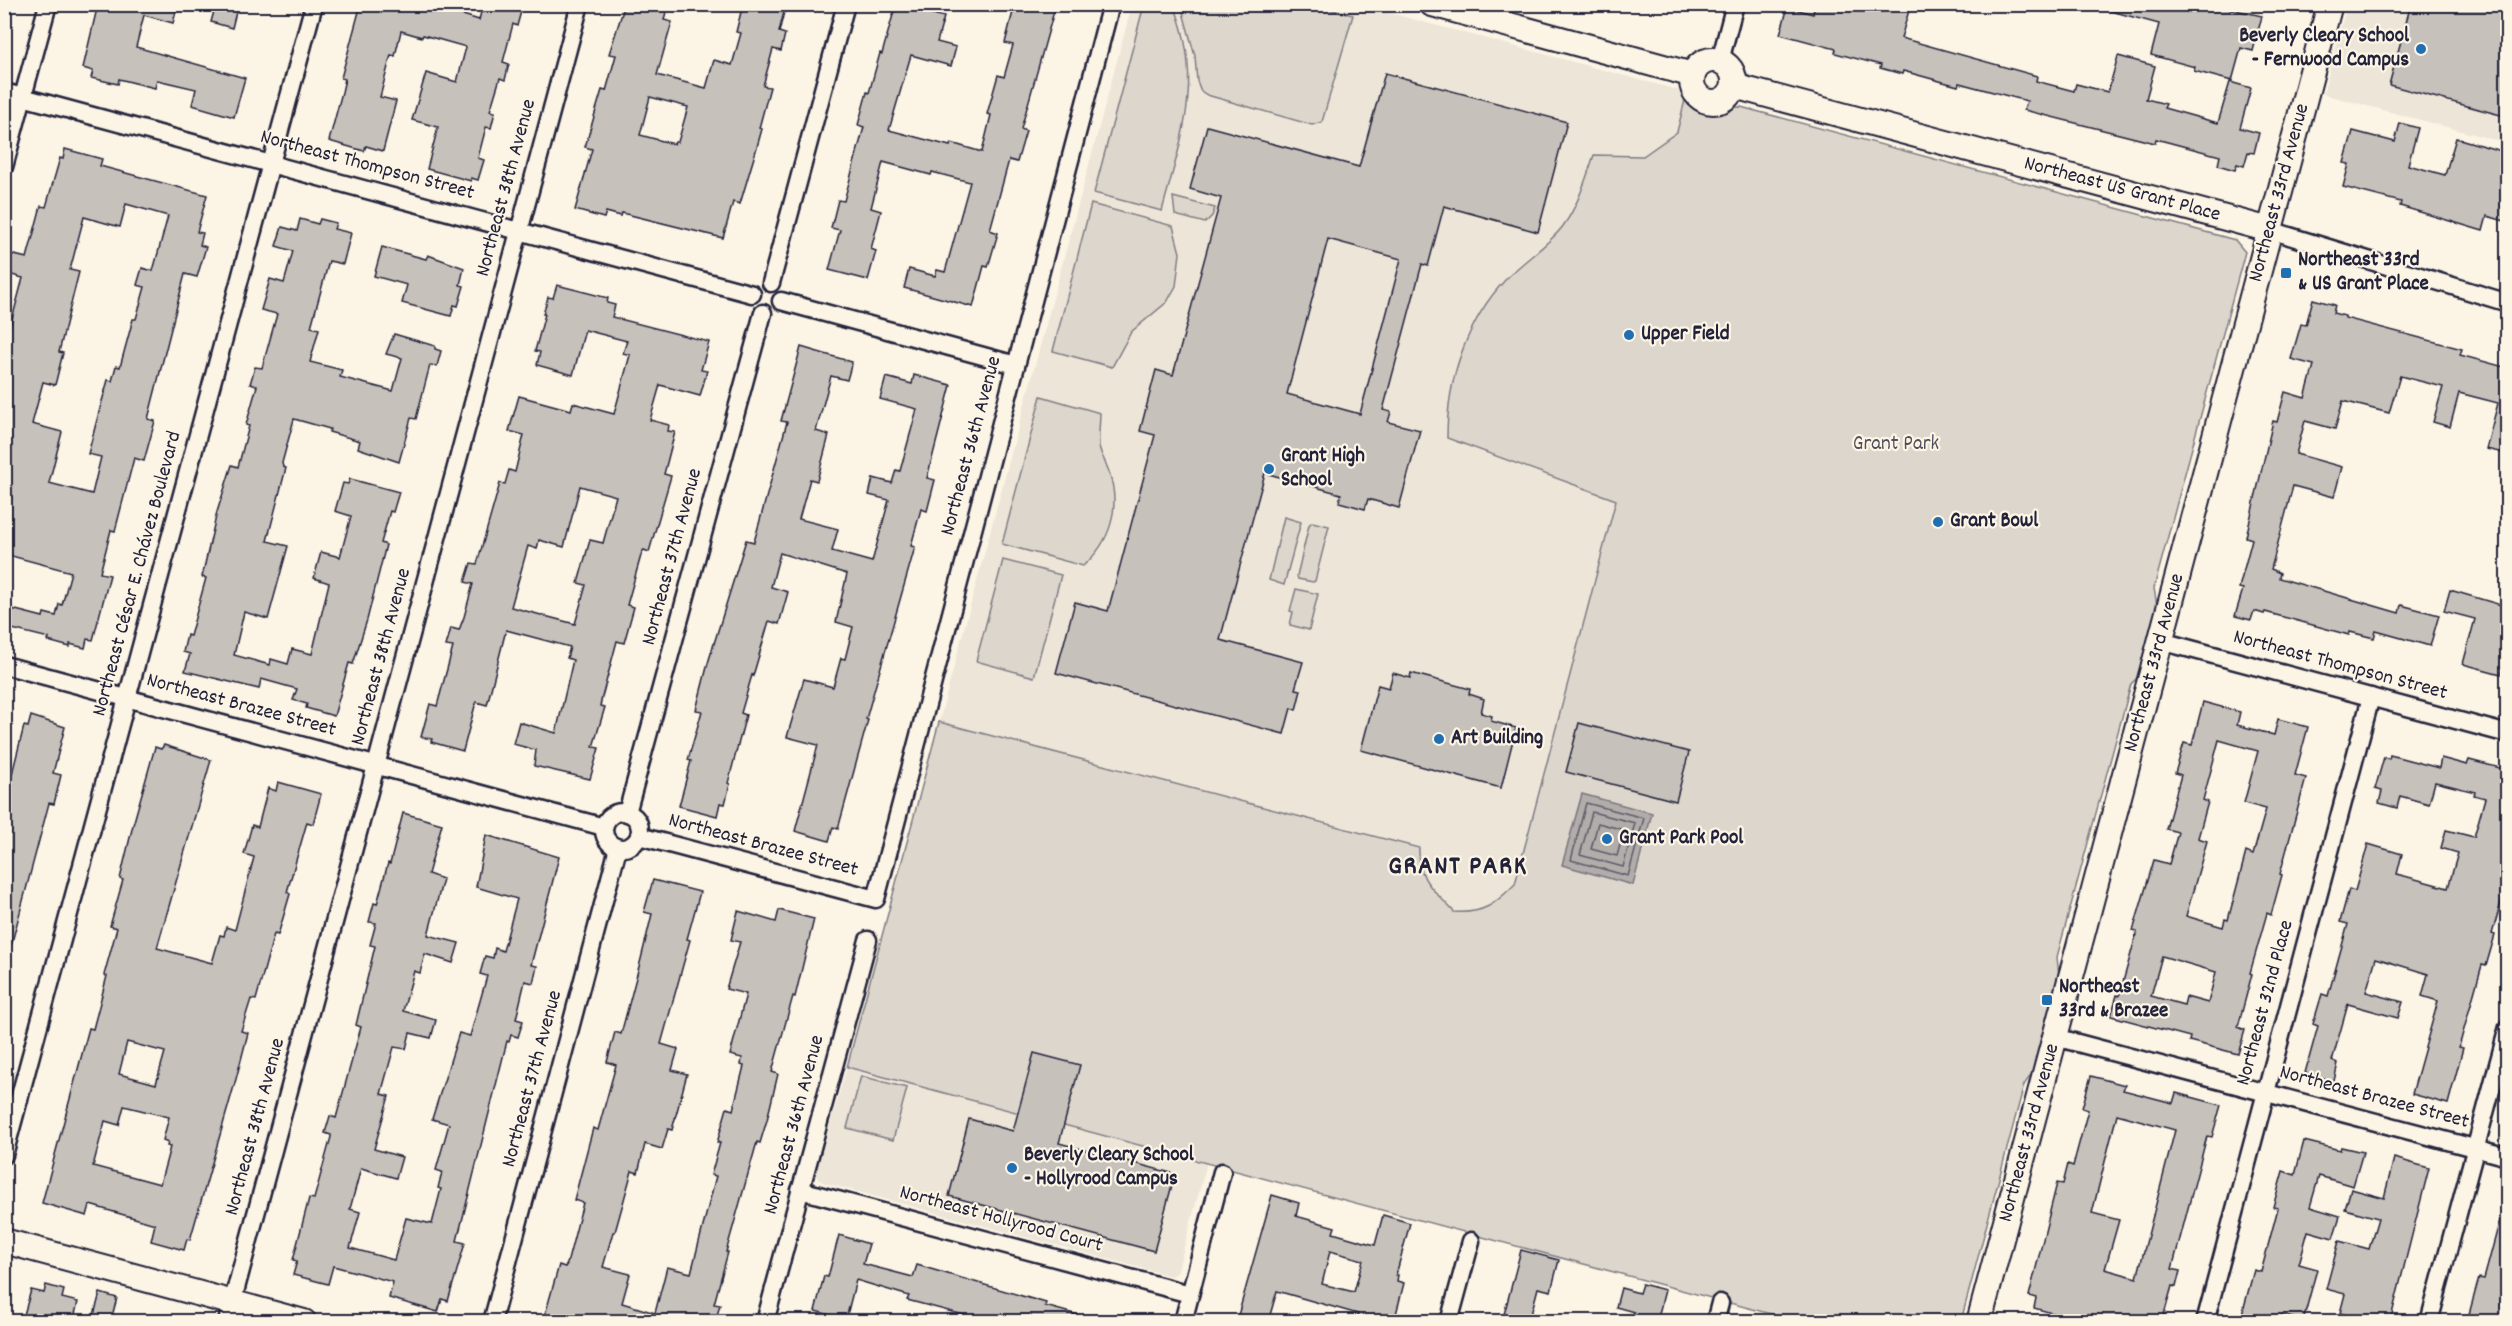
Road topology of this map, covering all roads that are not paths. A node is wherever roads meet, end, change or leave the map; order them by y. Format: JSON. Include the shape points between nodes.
{"nodes":[{"id":1,"x":48,"y":4,"type":"edge"},
{"id":2,"x":314,"y":4,"type":"edge"},
{"id":3,"x":580,"y":4,"type":"edge"},
{"id":4,"x":846,"y":4,"type":"edge"},
{"id":5,"x":1111,"y":4,"type":"edge"},
{"id":6,"x":1432,"y":4,"type":"edge"},
{"id":7,"x":1735,"y":4,"type":"edge"},
{"id":8,"x":2330,"y":4,"type":"edge"},
{"id":9,"x":1720,"y":61,"type":"junction"},
{"id":10,"x":1693,"y":75,"type":"junction"},
{"id":11,"x":1734,"y":86,"type":"junction"},
{"id":12,"x":4,"y":93,"type":"edge"},
{"id":13,"x":23,"y":98,"type":"junction"},
{"id":14,"x":271,"y":164,"type":"junction"},
{"id":15,"x":4,"y":167,"type":"edge"},
{"id":16,"x":519,"y":230,"type":"junction"},
{"id":17,"x":2270,"y":230,"type":"junction"},
{"id":18,"x":771,"y":283,"type":"junction"},
{"id":19,"x":752,"y":294,"type":"junction"},
{"id":20,"x":782,"y":301,"type":"junction"},
{"id":21,"x":2508,"y":303,"type":"edge"},
{"id":22,"x":763,"y":312,"type":"junction"},
{"id":23,"x":1016,"y":365,"type":"junction"},
{"id":24,"x":2161,"y":641,"type":"junction"},
{"id":25,"x":4,"y":665,"type":"edge"},
{"id":26,"x":2371,"y":697,"type":"junction"},
{"id":27,"x":128,"y":699,"type":"junction"},
{"id":28,"x":2508,"y":734,"type":"edge"},
{"id":29,"x":376,"y":765,"type":"junction"},
{"id":30,"x":627,"y":813,"type":"junction"},
{"id":31,"x":604,"y":827,"type":"junction"},
{"id":32,"x":639,"y":836,"type":"junction"},
{"id":33,"x":618,"y":848,"type":"junction"},
{"id":34,"x":876,"y":899,"type":"joint"},
{"id":35,"x":868,"y":940,"type":"dead end"},
{"id":36,"x":2508,"y":1027,"type":"edge"},
{"id":37,"x":2055,"y":1037,"type":"junction"},
{"id":38,"x":2265,"y":1092,"type":"junction"},
{"id":39,"x":2475,"y":1148,"type":"junction"},
{"id":40,"x":4,"y":1155,"type":"edge"},
{"id":41,"x":2508,"y":1157,"type":"edge"},
{"id":42,"x":1222,"y":1172,"type":"dead end"},
{"id":43,"x":800,"y":1190,"type":"junction"},
{"id":44,"x":4,"y":1241,"type":"edge"},
{"id":45,"x":1471,"y":1241,"type":"dead end"},
{"id":46,"x":1190,"y":1294,"type":"junction"},
{"id":47,"x":1720,"y":1303,"type":"dead end"},
{"id":48,"x":229,"y":1312,"type":"edge"},
{"id":49,"x":304,"y":1322,"type":"edge"},
{"id":50,"x":492,"y":1322,"type":"edge"},
{"id":51,"x":765,"y":1322,"type":"edge"},
{"id":52,"x":1183,"y":1322,"type":"edge"},
{"id":53,"x":1449,"y":1322,"type":"edge"},
{"id":54,"x":1715,"y":1322,"type":"edge"},
{"id":55,"x":1979,"y":1322,"type":"edge"},
{"id":56,"x":2205,"y":1322,"type":"edge"},
{"id":57,"x":2429,"y":1322,"type":"edge"}],
"edges":[{"from":1,"to":13,"type":"street"},
{"from":2,"to":14,"type":"street","name":"Northeast César E. Chávez Boulevard"},
{"from":3,"to":16,"type":"street","name":"Northeast 38th Avenue"},
{"from":4,"to":18,"type":"street"},
{"from":5,"to":23,"type":"street","name":"Northeast 36th Avenue"},
{"from":6,"to":10,"type":"main road"},
{"from":7,"to":9,"type":"street"},
{"from":8,"to":17,"type":"main road","name":"Northeast 33rd Avenue"},
{"from":9,"to":10,"type":"main road","via":[[1702,63]]},
{"from":9,"to":11,"type":"main road","via":[[1732,71]]},
{"from":10,"to":11,"type":"main road","via":[[1694,89],[1707,101],[1722,100]]},
{"from":11,"to":17,"type":"main road","name":"Northeast US Grant Place"},
{"from":12,"to":13,"type":"street","name":"Northeast Thompson Street"},
{"from":13,"to":14,"type":"street","name":"Northeast Thompson Street"},
{"from":13,"to":15,"type":"street"},
{"from":14,"to":16,"type":"street","name":"Northeast Thompson Street"},
{"from":14,"to":27,"type":"street","name":"Northeast César E. Chávez Boulevard"},
{"from":16,"to":19,"type":"street","name":"Northeast Thompson Street"},
{"from":16,"to":29,"type":"street","name":"Northeast 38th Avenue"},
{"from":17,"to":21,"type":"street","name":"Northeast US Grant Place"},
{"from":17,"to":24,"type":"main road","name":"Northeast 33rd Avenue"},
{"from":18,"to":19,"type":"street","via":[[760,284]]},
{"from":18,"to":20,"type":"street","via":[[779,288]]},
{"from":19,"to":22,"type":"street","via":[[752,304]]},
{"from":20,"to":22,"type":"street","via":[[773,312]]},
{"from":20,"to":23,"type":"street"},
{"from":22,"to":30,"type":"street","name":"Northeast 37th Avenue"},
{"from":23,"to":34,"type":"street","name":"Northeast 36th Avenue"},
{"from":24,"to":26,"type":"street","name":"Northeast Thompson Street"},
{"from":24,"to":37,"type":"main road","name":"Northeast 33rd Avenue"},
{"from":25,"to":27,"type":"street","name":"Northeast Brazee Street"},
{"from":26,"to":28,"type":"street","name":"Northeast Thompson Street"},
{"from":26,"to":38,"type":"street","name":"Northeast 32nd Place"},
{"from":27,"to":29,"type":"street","name":"Northeast Brazee Street"},
{"from":27,"to":40,"type":"street","name":"Northeast César E. Chávez Boulevard"},
{"from":29,"to":31,"type":"street","name":"Northeast Brazee Street"},
{"from":29,"to":48,"type":"street","name":"Northeast 38th Avenue"},
{"from":30,"to":31,"type":"street","via":[[611,816]]},
{"from":30,"to":32,"type":"street","via":[[638,823]]},
{"from":31,"to":33,"type":"street","via":[[606,840]]},
{"from":32,"to":33,"type":"street","via":[[632,845]]},
{"from":32,"to":34,"type":"street","name":"Northeast Brazee Street"},
{"from":33,"to":50,"type":"street","name":"Northeast 37th Avenue"},
{"from":35,"to":43,"type":"street","name":"Northeast 36th Avenue"},
{"from":36,"to":39,"type":"street"},
{"from":37,"to":38,"type":"street","name":"Northeast Brazee Street"},
{"from":37,"to":55,"type":"main road","name":"Northeast 33rd Avenue"},
{"from":38,"to":39,"type":"street","name":"Northeast Brazee Street"},
{"from":38,"to":56,"type":"street","name":"Northeast 32nd Place"},
{"from":39,"to":41,"type":"street","name":"Northeast Brazee Street"},
{"from":39,"to":57,"type":"street"},
{"from":42,"to":46,"type":"street"},
{"from":43,"to":46,"type":"street","name":"Northeast Hollyrood Court"},
{"from":43,"to":51,"type":"street","name":"Northeast 36th Avenue"},
{"from":44,"to":48,"type":"main road"},
{"from":45,"to":53,"type":"street"},
{"from":46,"to":52,"type":"street"},
{"from":47,"to":54,"type":"street"},
{"from":48,"to":49,"type":"main road"}]}
